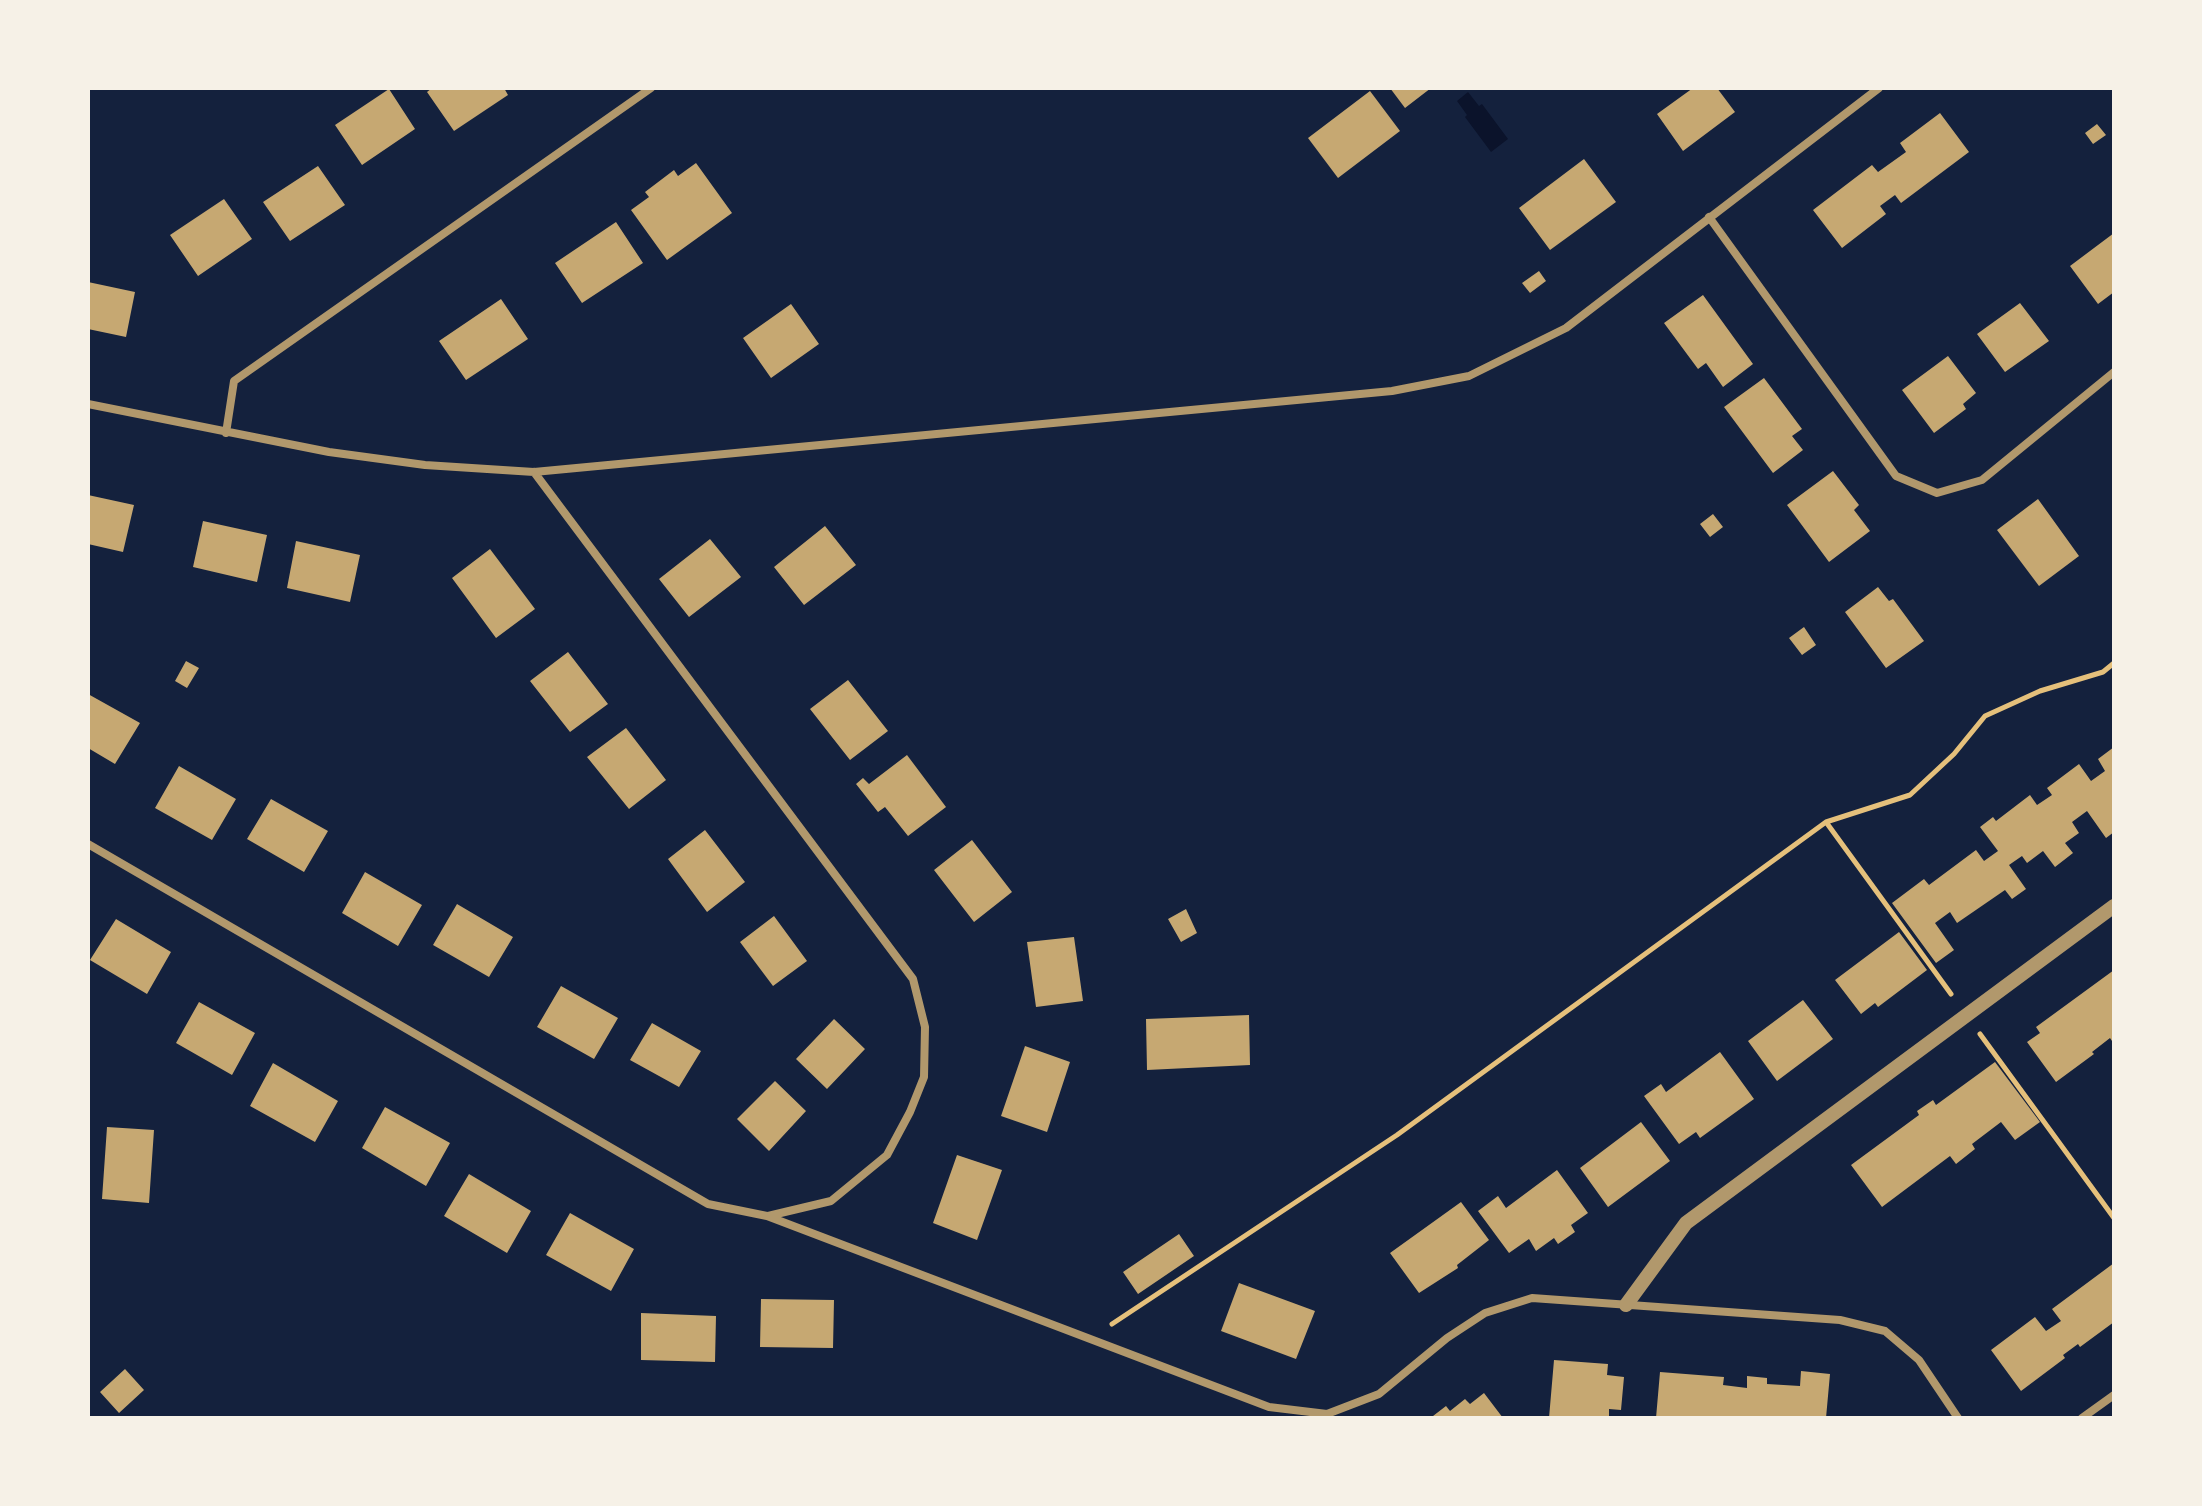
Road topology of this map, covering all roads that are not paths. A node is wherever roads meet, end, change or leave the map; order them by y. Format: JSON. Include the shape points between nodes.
{"nodes":[{"id":1,"x":651,"y":88,"type":"edge"},
{"id":2,"x":1879,"y":88,"type":"edge"},
{"id":3,"x":1709,"y":217,"type":"junction"},
{"id":4,"x":2114,"y":372,"type":"edge"},
{"id":5,"x":88,"y":404,"type":"edge"},
{"id":6,"x":226,"y":433,"type":"junction"},
{"id":7,"x":534,"y":472,"type":"junction"},
{"id":8,"x":88,"y":844,"type":"edge"},
{"id":9,"x":2114,"y":906,"type":"edge"},
{"id":10,"x":767,"y":1216,"type":"junction"},
{"id":11,"x":1626,"y":1305,"type":"junction"},
{"id":12,"x":2114,"y":1395,"type":"edge"},
{"id":13,"x":1958,"y":1418,"type":"edge"},
{"id":14,"x":2082,"y":1418,"type":"edge"}],
"edges":[{"from":1,"to":6,"type":"street","via":[[234,381]]},
{"from":2,"to":3,"type":"street"},
{"from":3,"to":4,"type":"street","via":[[1896,476],[1937,493],[1982,480]]},
{"from":3,"to":7,"type":"street","via":[[1566,328],[1469,376],[1392,391]]},
{"from":5,"to":6,"type":"street"},
{"from":6,"to":7,"type":"street","via":[[425,465]]},
{"from":7,"to":10,"type":"street","via":[[913,979],[925,1027],[924,1077],[887,1155],[831,1201]]},
{"from":8,"to":10,"type":"street","via":[[708,1204]]},
{"from":9,"to":11,"type":"street","via":[[1686,1223]]},
{"from":10,"to":11,"type":"street","via":[[1269,1407],[1327,1414],[1379,1394],[1485,1313],[1532,1298]]},
{"from":11,"to":13,"type":"street","via":[[1840,1320],[1885,1331],[1919,1360]]},
{"from":12,"to":14,"type":"street"}]}
